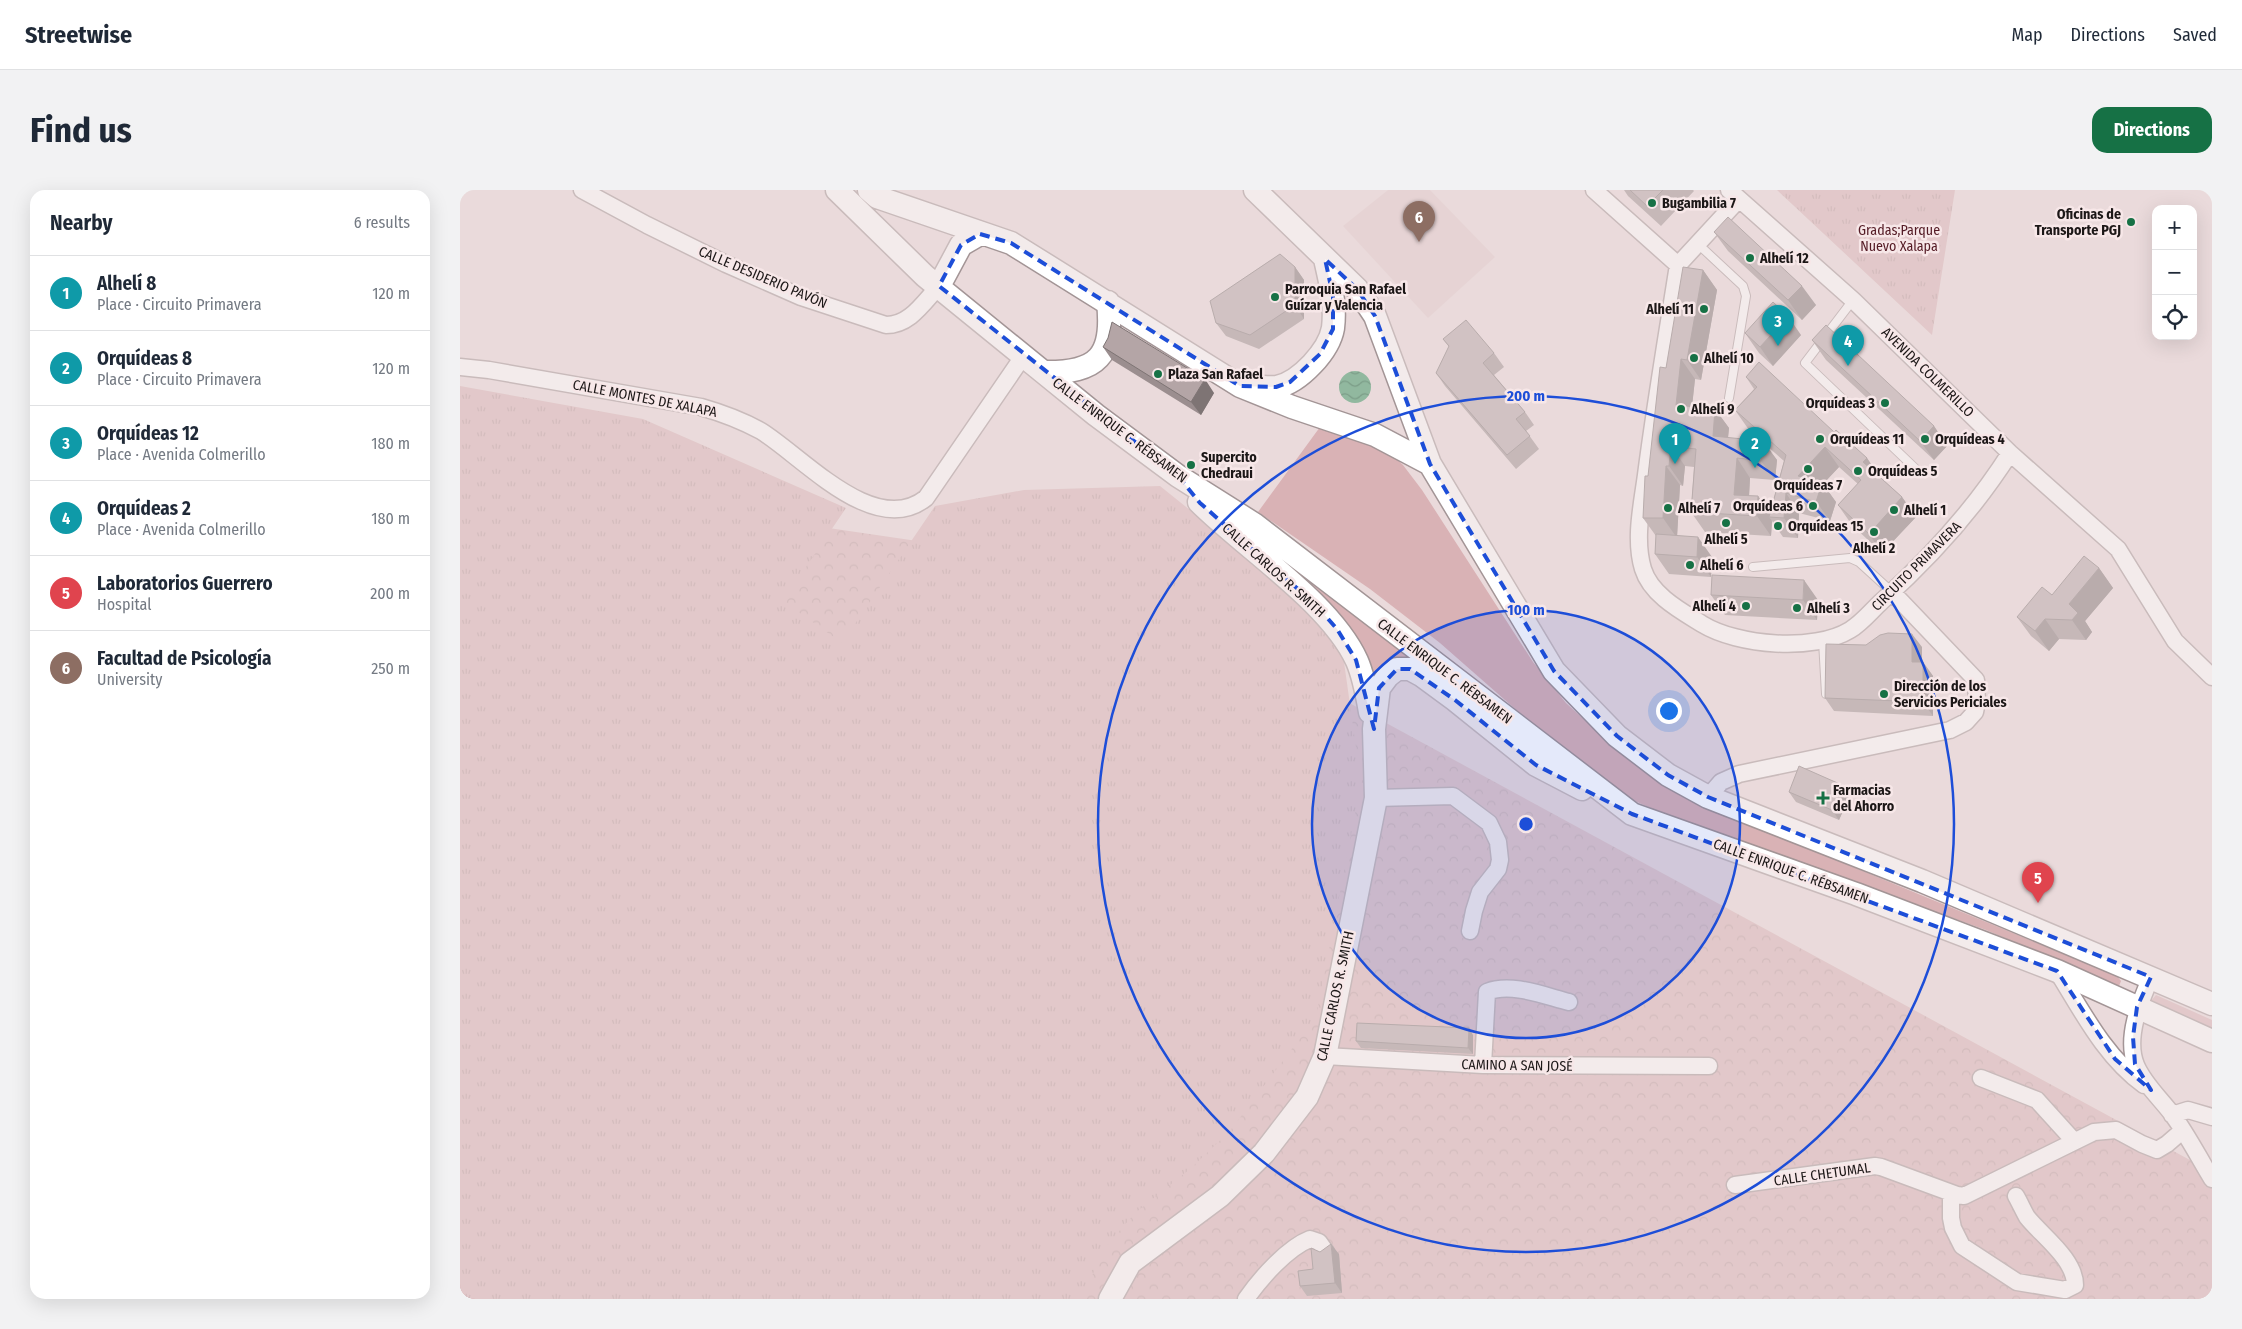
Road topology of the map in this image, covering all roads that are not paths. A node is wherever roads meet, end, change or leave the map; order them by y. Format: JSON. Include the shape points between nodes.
{"nodes":[{"id":1,"x":582,"y":190,"type":"edge"},
{"id":2,"x":837,"y":190,"type":"edge"},
{"id":3,"x":869,"y":190,"type":"edge"},
{"id":4,"x":1255,"y":190,"type":"edge"},
{"id":5,"x":1594,"y":190,"type":"edge"},
{"id":6,"x":1734,"y":195,"type":"edge"},
{"id":7,"x":980,"y":234,"type":"junction"},
{"id":8,"x":1699,"y":245,"type":"junction"},
{"id":9,"x":1325,"y":259,"type":"junction"},
{"id":10,"x":1678,"y":265,"type":"junction"},
{"id":11,"x":939,"y":286,"type":"junction"},
{"id":12,"x":1853,"y":300,"type":"junction"},
{"id":13,"x":1108,"y":302,"type":"junction"},
{"id":14,"x":1024,"y":356,"type":"junction"},
{"id":15,"x":460,"y":367,"type":"edge"},
{"id":16,"x":1044,"y":372,"type":"junction"},
{"id":17,"x":1240,"y":386,"type":"junction"},
{"id":18,"x":1729,"y":398,"type":"dead end"},
{"id":19,"x":2010,"y":453,"type":"junction"},
{"id":20,"x":1430,"y":464,"type":"junction"},
{"id":21,"x":1919,"y":472,"type":"dead end"},
{"id":22,"x":1178,"y":476,"type":"junction"},
{"id":23,"x":1753,"y":567,"type":"dead end"},
{"id":24,"x":1892,"y":592,"type":"junction"},
{"id":25,"x":1823,"y":641,"type":"junction"},
{"id":26,"x":2212,"y":677,"type":"edge"},
{"id":27,"x":1826,"y":697,"type":"edge"},
{"id":28,"x":1374,"y":729,"type":"junction"},
{"id":29,"x":1708,"y":797,"type":"junction"},
{"id":30,"x":1376,"y":798,"type":"junction"},
{"id":31,"x":1632,"y":814,"type":"junction"},
{"id":32,"x":1470,"y":931,"type":"dead end"},
{"id":33,"x":2057,"y":971,"type":"junction"},
{"id":34,"x":2151,"y":977,"type":"junction"},
{"id":35,"x":1569,"y":1002,"type":"dead end"},
{"id":36,"x":2212,"y":1004,"type":"edge"},
{"id":37,"x":2137,"y":1007,"type":"junction"},
{"id":38,"x":2212,"y":1041,"type":"edge"},
{"id":39,"x":1325,"y":1056,"type":"junction"},
{"id":40,"x":1483,"y":1065,"type":"junction"},
{"id":41,"x":1709,"y":1066,"type":"dead end"},
{"id":42,"x":1982,"y":1078,"type":"dead end"},
{"id":43,"x":2151,"y":1090,"type":"junction"},
{"id":44,"x":2172,"y":1115,"type":"junction"},
{"id":45,"x":2212,"y":1117,"type":"edge"},
{"id":46,"x":2182,"y":1131,"type":"junction"},
{"id":47,"x":2074,"y":1141,"type":"junction"},
{"id":48,"x":2212,"y":1179,"type":"edge"},
{"id":49,"x":1735,"y":1185,"type":"dead end"},
{"id":50,"x":1957,"y":1194,"type":"junction"},
{"id":51,"x":2016,"y":1196,"type":"dead end"},
{"id":52,"x":1326,"y":1252,"type":"edge"},
{"id":53,"x":1110,"y":1299,"type":"edge"},
{"id":54,"x":1246,"y":1299,"type":"edge"}],
"edges":[{"from":1,"to":11,"type":"street","name":"CALLE DESIDERIO PAVÓN","via":[[726,264],[801,296],[886,325],[905,322]]},
{"from":2,"to":11,"type":"main road","name":"CALLE ENRIQUE C. RÉBSAMEN"},
{"from":3,"to":7,"type":"main road","via":[[877,197]]},
{"from":4,"to":9,"type":"main road"},
{"from":5,"to":10,"type":"street"},
{"from":6,"to":8,"type":"street"},
{"from":6,"to":12,"type":"street","name":"AVENIDA COLMERILLO"},
{"from":7,"to":11,"type":"main road","via":[[961,244]]},
{"from":7,"to":13,"type":"main road","via":[[1011,243]]},
{"from":8,"to":10,"type":"street"},
{"from":8,"to":18,"type":"lane","via":[[1743,286],[1746,296]]},
{"from":9,"to":17,"type":"main road","via":[[1333,296],[1333,329],[1320,354],[1303,374],[1290,382],[1276,387]]},
{"from":9,"to":20,"type":"main road","via":[[1357,289],[1375,316]]},
{"from":10,"to":25,"type":"street","name":"CIRCUITO PRIMAVERA","via":[[1641,516],[1639,546],[1643,570],[1656,590],[1714,632],[1751,641],[1793,644]]},
{"from":11,"to":14,"type":"main road","name":"CALLE ENRIQUE C. RÉBSAMEN"},
{"from":12,"to":19,"type":"street","name":"AVENIDA COLMERILLO"},
{"from":12,"to":21,"type":"lane","via":[[1805,363]]},
{"from":13,"to":16,"type":"main road","via":[[1109,340],[1094,363],[1069,372]]},
{"from":13,"to":17,"type":"main road","via":[[1214,373]]},
{"from":14,"to":15,"type":"street","name":"CALLE MONTES DE XALAPA","via":[[926,498],[916,506],[890,511],[854,497],[734,416],[691,405]]},
{"from":14,"to":16,"type":"main road","name":"CALLE ENRIQUE C. RÉBSAMEN"},
{"from":16,"to":22,"type":"main road","name":"CALLE ENRIQUE C. RÉBSAMEN"},
{"from":17,"to":20,"type":"main road","via":[[1292,408],[1375,435]]},
{"from":19,"to":24,"type":"street","name":"CIRCUITO PRIMAVERA","via":[[1990,485],[1949,536]]},
{"from":19,"to":26,"type":"street","name":"AVENIDA COLMERILLO","via":[[2118,549],[2175,641]]},
{"from":20,"to":29,"type":"main road","via":[[1554,672],[1617,736],[1668,775]]},
{"from":22,"to":28,"type":"main road","name":"CALLE CARLOS R. SMITH","via":[[1200,503],[1314,604],[1337,629],[1356,660]]},
{"from":22,"to":31,"type":"main road","name":"CALLE ENRIQUE C. RÉBSAMEN","via":[[1254,524]]},
{"from":23,"to":24,"type":"lane","via":[[1850,558],[1859,562]]},
{"from":24,"to":25,"type":"street","name":"CIRCUITO PRIMAVERA","via":[[1850,630]]},
{"from":24,"to":29,"type":"street","via":[[1976,680],[1975,712],[1966,722],[1950,730],[1739,774],[1721,782]]},
{"from":25,"to":27,"type":"lane"},
{"from":28,"to":30,"type":"main road","name":"CALLE CARLOS R. SMITH"},
{"from":28,"to":31,"type":"main road","name":"CALLE CARLOS R. SMITH","via":[[1379,688],[1397,669],[1410,669],[1455,700],[1536,765]]},
{"from":29,"to":34,"type":"main road","via":[[1922,881]]},
{"from":30,"to":32,"type":"street","via":[[1453,796],[1489,823],[1498,842],[1500,860],[1498,869],[1480,892]]},
{"from":30,"to":39,"type":"main road","name":"CALLE CARLOS R. SMITH"},
{"from":31,"to":33,"type":"main road","name":"CALLE ENRIQUE C. RÉBSAMEN","via":[[1856,894]]},
{"from":33,"to":37,"type":"main road","name":"CALLE ENRIQUE C. RÉBSAMEN"},
{"from":33,"to":43,"type":"street","via":[[2115,1059]]},
{"from":34,"to":36,"type":"main road"},
{"from":34,"to":37,"type":"street"},
{"from":35,"to":40,"type":"street","via":[[1522,991],[1495,988],[1487,992]]},
{"from":37,"to":38,"type":"main road","name":"CALLE ENRIQUE C. RÉBSAMEN"},
{"from":37,"to":43,"type":"street","via":[[2132,1037],[2135,1064]]},
{"from":39,"to":40,"type":"street","name":"CAMINO A SAN JOSÉ"},
{"from":39,"to":53,"type":"main road","name":"CALLE CARLOS R. SMITH","via":[[1306,1097],[1264,1153],[1220,1196],[1130,1263]]},
{"from":40,"to":41,"type":"street","name":"CAMINO A SAN JOSÉ"},
{"from":42,"to":47,"type":"street","via":[[2037,1100]]},
{"from":43,"to":44,"type":"street"},
{"from":44,"to":45,"type":"street","via":[[2188,1110]]},
{"from":44,"to":46,"type":"street"},
{"from":46,"to":47,"type":"street","via":[[2157,1150],[2116,1130],[2094,1132]]},
{"from":46,"to":48,"type":"street"},
{"from":47,"to":50,"type":"street"},
{"from":49,"to":50,"type":"street","name":"CALLE CHETUMAL","via":[[1875,1166]]},
{"from":50,"to":51,"type":"street","via":[[1951,1218],[1962,1246],[2017,1282],[2065,1290],[2075,1285],[2075,1278],[2058,1248],[2027,1216]]},
{"from":52,"to":54,"type":"street","via":[[1319,1242],[1310,1239],[1299,1243],[1256,1284]]}]}
